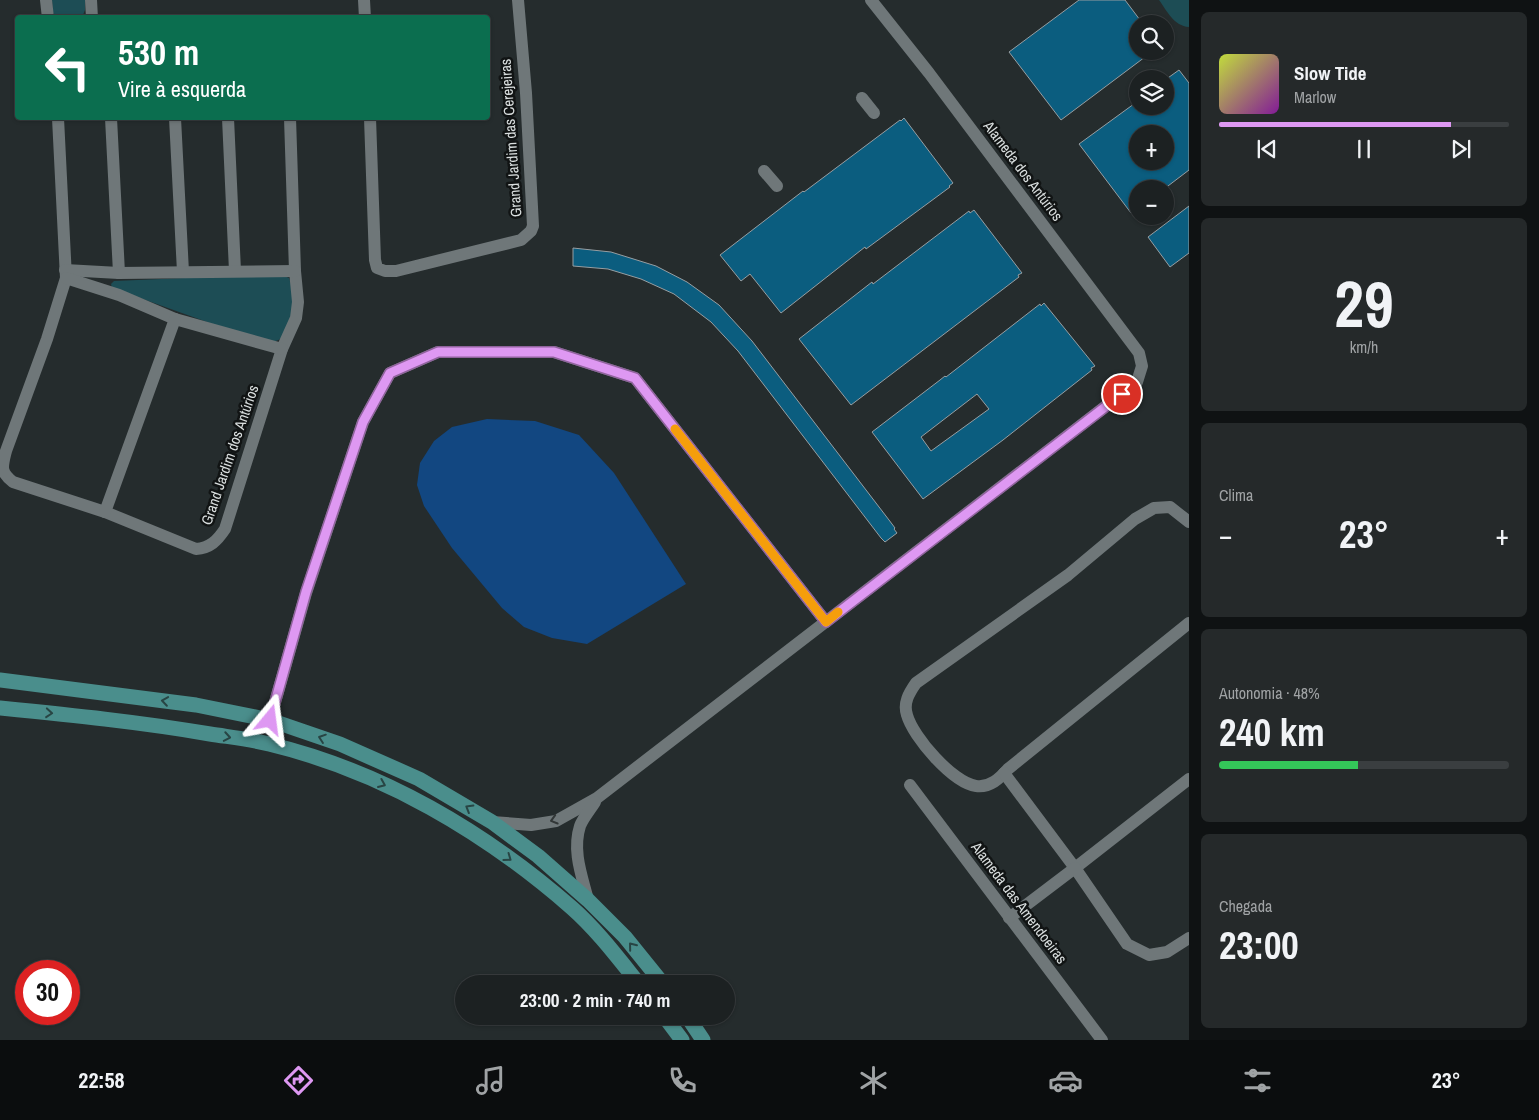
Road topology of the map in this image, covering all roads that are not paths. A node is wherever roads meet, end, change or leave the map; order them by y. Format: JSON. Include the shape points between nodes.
{"nodes":[{"id":1,"x":46,"y":0,"type":"edge"},
{"id":2,"x":91,"y":0,"type":"edge"},
{"id":3,"x":364,"y":0,"type":"edge"},
{"id":4,"x":518,"y":0,"type":"edge"},
{"id":5,"x":871,"y":0,"type":"edge"},
{"id":6,"x":48,"y":15,"type":"edge"},
{"id":7,"x":92,"y":15,"type":"edge"},
{"id":8,"x":365,"y":15,"type":"edge"},
{"id":9,"x":862,"y":98,"type":"dead end"},
{"id":10,"x":874,"y":113,"type":"dead end"},
{"id":11,"x":58,"y":120,"type":"edge"},
{"id":12,"x":111,"y":120,"type":"edge"},
{"id":13,"x":175,"y":120,"type":"edge"},
{"id":14,"x":228,"y":120,"type":"edge"},
{"id":15,"x":290,"y":120,"type":"edge"},
{"id":16,"x":370,"y":120,"type":"edge"},
{"id":17,"x":764,"y":171,"type":"dead end"},
{"id":18,"x":777,"y":186,"type":"dead end"},
{"id":19,"x":295,"y":271,"type":"junction"},
{"id":20,"x":183,"y":272,"type":"junction"},
{"id":21,"x":235,"y":272,"type":"junction"},
{"id":22,"x":119,"y":273,"type":"junction"},
{"id":23,"x":65,"y":274,"type":"junction"},
{"id":24,"x":175,"y":319,"type":"junction"},
{"id":25,"x":282,"y":349,"type":"junction"},
{"id":26,"x":105,"y":512,"type":"junction"},
{"id":27,"x":1189,"y":522,"type":"edge"},
{"id":28,"x":826,"y":622,"type":"junction"},
{"id":29,"x":1189,"y":624,"type":"edge"},
{"id":30,"x":0,"y":680,"type":"edge"},
{"id":31,"x":0,"y":708,"type":"edge"},
{"id":32,"x":270,"y":720,"type":"junction"},
{"id":33,"x":1004,"y":773,"type":"junction"},
{"id":34,"x":1189,"y":779,"type":"edge"},
{"id":35,"x":910,"y":785,"type":"dead end"},
{"id":36,"x":597,"y":798,"type":"junction"},
{"id":37,"x":492,"y":822,"type":"junction"},
{"id":38,"x":1075,"y":868,"type":"junction"},
{"id":39,"x":588,"y":900,"type":"junction"},
{"id":40,"x":1009,"y":918,"type":"junction"},
{"id":41,"x":1189,"y":938,"type":"edge"},
{"id":42,"x":632,"y":975,"type":"edge"},
{"id":43,"x":656,"y":975,"type":"edge"},
{"id":44,"x":671,"y":1025,"type":"edge"},
{"id":45,"x":693,"y":1025,"type":"edge"},
{"id":46,"x":682,"y":1040,"type":"edge"},
{"id":47,"x":703,"y":1040,"type":"edge"},
{"id":48,"x":1102,"y":1040,"type":"edge"}],
"edges":[{"from":1,"to":6,"type":"street"},
{"from":2,"to":7,"type":"street"},
{"from":3,"to":8,"type":"street"},
{"from":4,"to":16,"type":"street","name":"Grand Jardim das Cerejeiras","via":[[533,226],[528,235],[521,240],[396,271],[377,268]]},
{"from":5,"to":28,"type":"street","name":"Alameda dos Antúrios","via":[[941,88],[1139,354],[1142,366],[1137,382]]},
{"from":9,"to":10,"type":"street"},
{"from":11,"to":23,"type":"street","name":"Grand Jardim dos Antúrios"},
{"from":12,"to":22,"type":"street"},
{"from":13,"to":20,"type":"street"},
{"from":14,"to":21,"type":"street"},
{"from":15,"to":19,"type":"street","name":"Grand Jardim dos Antúrios"},
{"from":17,"to":18,"type":"street"},
{"from":19,"to":21,"type":"street"},
{"from":19,"to":25,"type":"street","name":"Grand Jardim dos Antúrios","via":[[296,318]]},
{"from":20,"to":21,"type":"street"},
{"from":20,"to":22,"type":"street"},
{"from":22,"to":23,"type":"street"},
{"from":23,"to":24,"type":"street"},
{"from":23,"to":26,"type":"street","name":"Grand Jardim dos Antúrios","via":[[47,339],[2,470],[4,476],[13,482]]},
{"from":24,"to":25,"type":"street"},
{"from":24,"to":26,"type":"street"},
{"from":25,"to":26,"type":"street","name":"Grand Jardim dos Antúrios","via":[[225,529],[216,542],[205,549],[196,549]]},
{"from":27,"to":33,"type":"street","via":[[1170,507],[1154,508],[1135,519],[1068,574],[916,683],[907,696],[906,715],[923,745],[944,766],[975,786],[986,786]]},
{"from":28,"to":32,"type":"street","via":[[635,378],[554,352],[438,352],[390,373],[363,422],[306,592]]},
{"from":28,"to":36,"type":"street"},
{"from":29,"to":33,"type":"street"},
{"from":32,"to":30,"type":"main road","one_way":true,"via":[[196,705]]},
{"from":31,"to":42,"type":"main road","one_way":true,"via":[[173,728],[269,744],[339,766],[408,795],[478,836],[520,866],[572,908]]},
{"from":37,"to":32,"type":"main road","one_way":true,"via":[[419,779],[340,744]]},
{"from":33,"to":38,"type":"street"},
{"from":34,"to":38,"type":"street"},
{"from":35,"to":40,"type":"street","name":"Alameda das Amendoeiras"},
{"from":36,"to":37,"type":"street","one_way":true,"via":[[556,821],[531,825]]},
{"from":36,"to":39,"type":"street","via":[[580,824],[577,841]]},
{"from":37,"to":39,"type":"main road","via":[[538,856]]},
{"from":38,"to":40,"type":"street"},
{"from":38,"to":41,"type":"street","via":[[1127,944],[1150,955],[1167,952]]},
{"from":43,"to":39,"type":"main road","one_way":true},
{"from":40,"to":48,"type":"street","name":"Alameda das Amendoeiras"},
{"from":44,"to":46,"type":"main road"},
{"from":45,"to":47,"type":"main road"}]}
